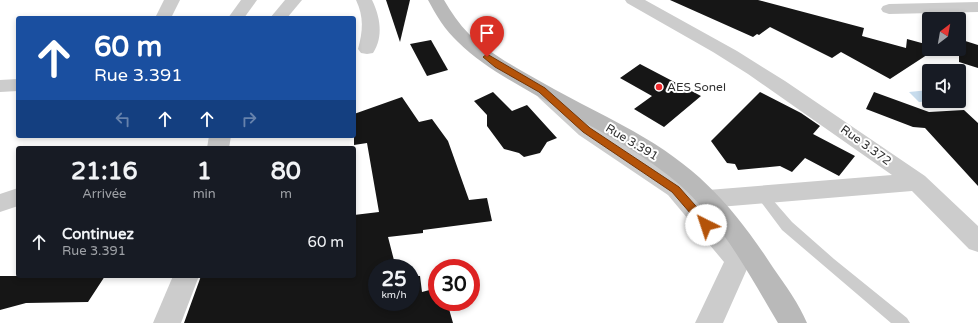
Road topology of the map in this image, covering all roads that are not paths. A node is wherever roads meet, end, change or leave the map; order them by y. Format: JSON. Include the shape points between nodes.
{"nodes":[{"id":1,"x":172,"y":0,"type":"edge"},
{"id":2,"x":250,"y":0,"type":"edge"},
{"id":3,"x":294,"y":0,"type":"edge"},
{"id":4,"x":364,"y":0,"type":"edge"},
{"id":5,"x":436,"y":0,"type":"edge"},
{"id":6,"x":633,"y":0,"type":"edge"},
{"id":7,"x":978,"y":7,"type":"edge"},
{"id":8,"x":889,"y":9,"type":"dead end"},
{"id":9,"x":164,"y":16,"type":"edge"},
{"id":10,"x":238,"y":16,"type":"edge"},
{"id":11,"x":280,"y":16,"type":"edge"},
{"id":12,"x":367,"y":49,"type":"dead end"},
{"id":13,"x":16,"y":85,"type":"edge"},
{"id":14,"x":0,"y":86,"type":"edge"},
{"id":15,"x":542,"y":90,"type":"junction"},
{"id":16,"x":917,"y":182,"type":"junction"},
{"id":17,"x":761,"y":194,"type":"junction"},
{"id":18,"x":16,"y":198,"type":"edge"},
{"id":19,"x":708,"y":199,"type":"junction"},
{"id":20,"x":0,"y":203,"type":"edge"},
{"id":21,"x":978,"y":242,"type":"edge"},
{"id":22,"x":185,"y":278,"type":"edge"},
{"id":23,"x":167,"y":323,"type":"edge"},
{"id":24,"x":709,"y":323,"type":"edge"},
{"id":25,"x":793,"y":323,"type":"edge"},
{"id":26,"x":902,"y":323,"type":"edge"}],
"edges":[{"from":1,"to":9,"type":"street"},
{"from":2,"to":10,"type":"street"},
{"from":3,"to":11,"type":"street"},
{"from":4,"to":12,"type":"street","via":[[372,28]]},
{"from":5,"to":15,"type":"main road","name":"Rue 3.391","via":[[449,21],[469,43],[498,65]]},
{"from":6,"to":16,"type":"street","name":"Rue 3.372","via":[[729,54],[789,92],[841,126]]},
{"from":7,"to":8,"type":"street"},
{"from":13,"to":14,"type":"street"},
{"from":15,"to":19,"type":"main road","name":"Rue 3.391","via":[[643,147],[679,172]]},
{"from":15,"to":24,"type":"street","via":[[586,130],[676,189],[738,260]]},
{"from":16,"to":17,"type":"street","name":"Rue 3.372"},
{"from":16,"to":21,"type":"street"},
{"from":17,"to":19,"type":"street","name":"Rue 3.372"},
{"from":17,"to":26,"type":"lane","via":[[787,226]]},
{"from":18,"to":20,"type":"street"},
{"from":19,"to":25,"type":"main road","name":"Rue 3.391","via":[[748,250]]},
{"from":22,"to":23,"type":"street"}]}
